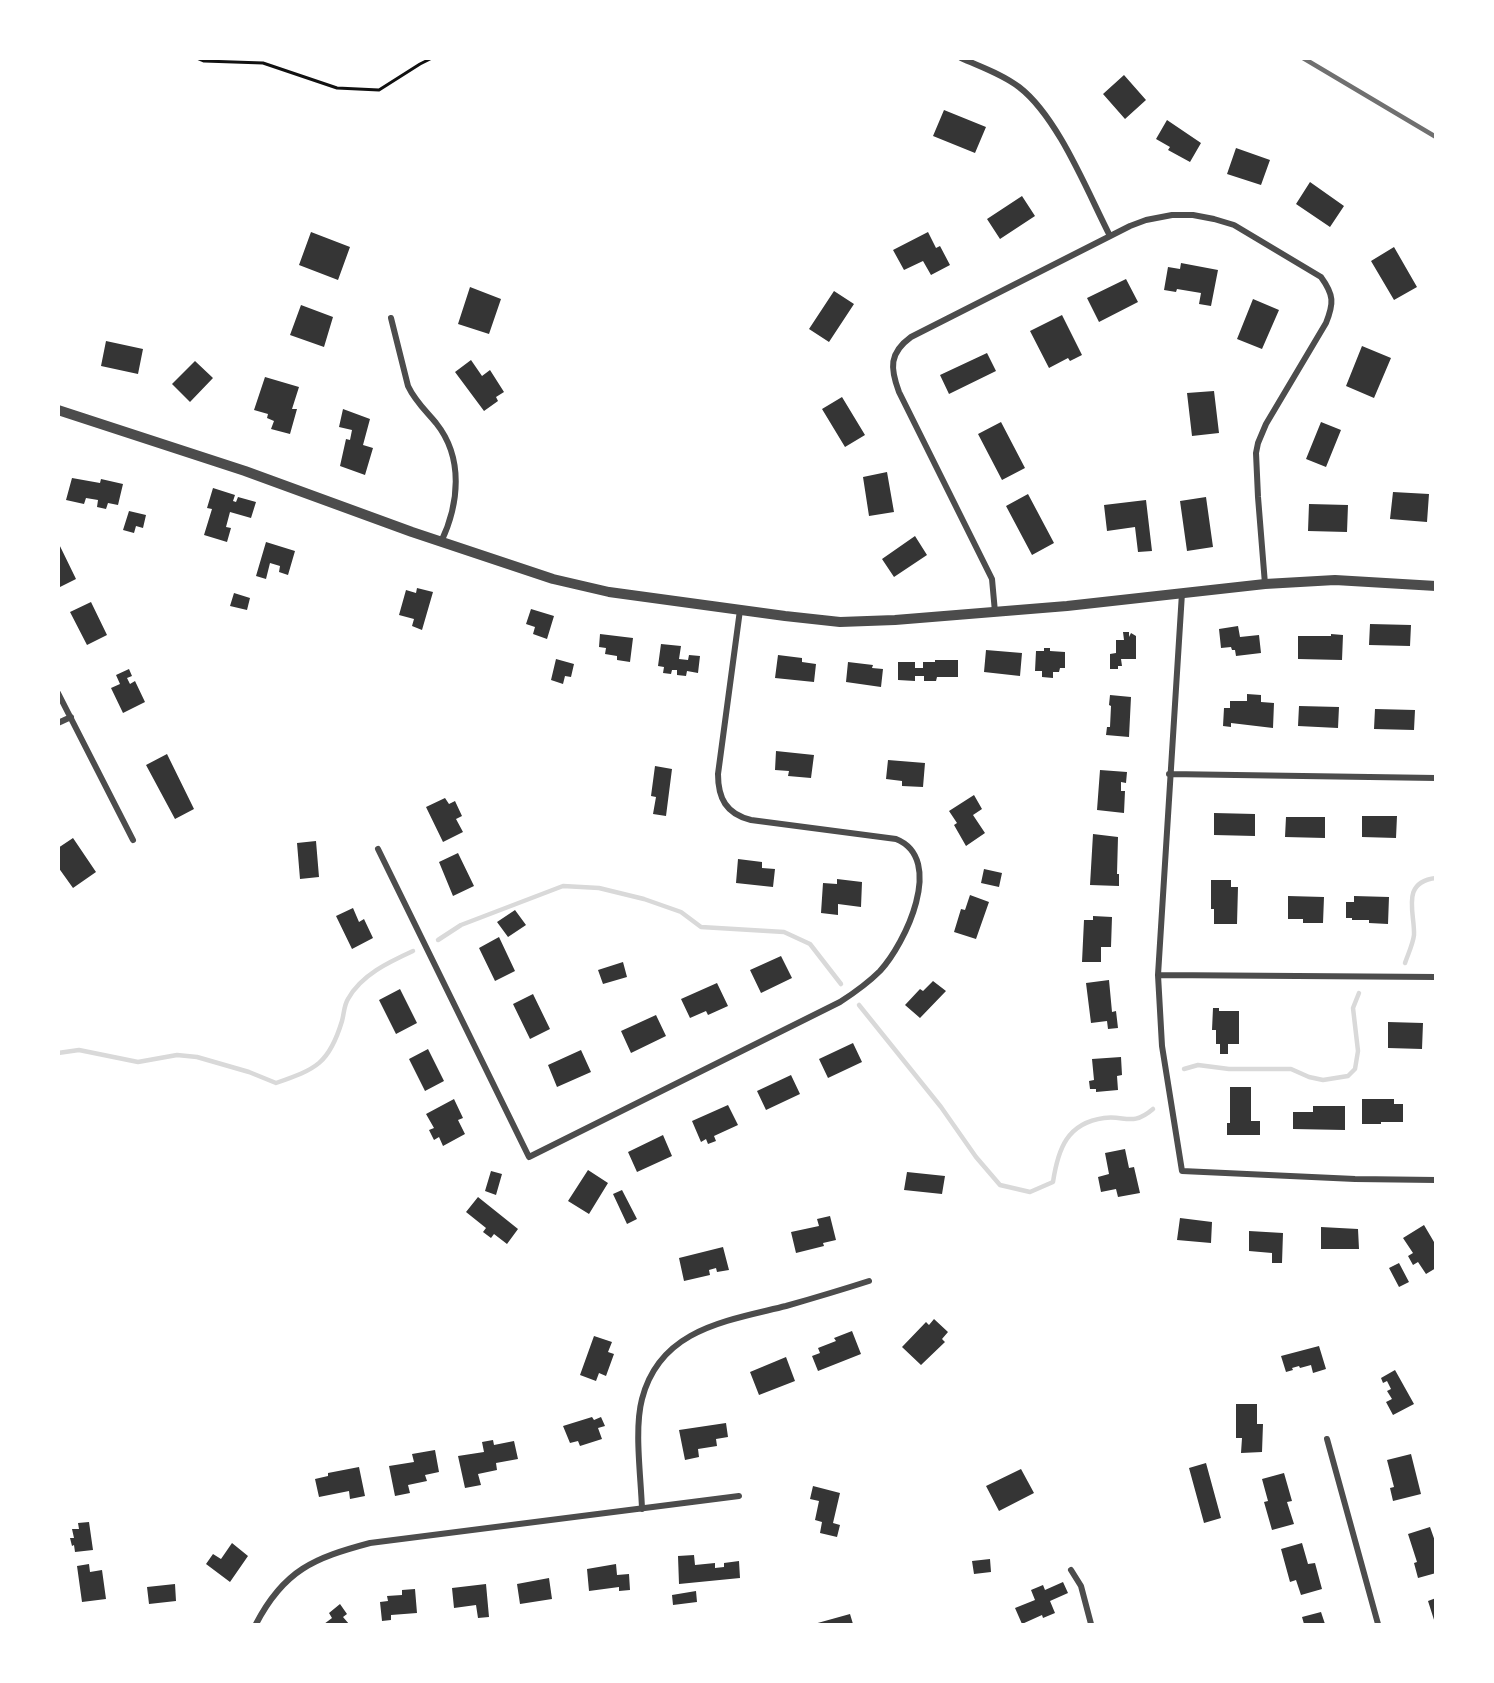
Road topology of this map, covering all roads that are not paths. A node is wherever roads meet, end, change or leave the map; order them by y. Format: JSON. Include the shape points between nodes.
{"nodes":[{"id":1,"x":961,"y":58,"type":"edge"},
{"id":2,"x":1110,"y":236,"type":"junction"},
{"id":3,"x":391,"y":318,"type":"dead end"},
{"id":4,"x":58,"y":410,"type":"edge"},
{"id":5,"x":441,"y":542,"type":"junction"},
{"id":6,"x":1264,"y":584,"type":"junction"},
{"id":7,"x":1436,"y":586,"type":"edge"},
{"id":8,"x":1182,"y":593,"type":"junction"},
{"id":9,"x":740,"y":610,"type":"junction"},
{"id":10,"x":995,"y":612,"type":"junction"},
{"id":11,"x":58,"y":693,"type":"edge"},
{"id":12,"x":70,"y":717,"type":"junction"},
{"id":13,"x":58,"y":723,"type":"edge"},
{"id":14,"x":1169,"y":774,"type":"junction"},
{"id":15,"x":1436,"y":778,"type":"edge"},
{"id":16,"x":133,"y":840,"type":"dead end"},
{"id":17,"x":378,"y":849,"type":"dead end"},
{"id":18,"x":1158,"y":975,"type":"junction"},
{"id":19,"x":1436,"y":976,"type":"edge"},
{"id":20,"x":1436,"y":1180,"type":"edge"},
{"id":21,"x":869,"y":1281,"type":"dead end"},
{"id":22,"x":1327,"y":1439,"type":"dead end"},
{"id":23,"x":739,"y":1496,"type":"dead end"},
{"id":24,"x":642,"y":1509,"type":"junction"},
{"id":25,"x":1071,"y":1570,"type":"dead end"},
{"id":26,"x":256,"y":1624,"type":"edge"},
{"id":27,"x":1091,"y":1624,"type":"edge"},
{"id":28,"x":1378,"y":1624,"type":"edge"}],
"edges":[{"from":1,"to":2,"type":"street","via":[[1003,76],[1039,106],[1060,138]]},
{"from":2,"to":6,"type":"street","via":[[1146,220],[1172,215],[1214,219],[1234,225],[1321,277],[1330,289],[1331,310],[1326,323],[1258,443]]},
{"from":2,"to":10,"type":"street","via":[[911,337],[892,362],[899,392],[992,579]]},
{"from":3,"to":5,"type":"street","via":[[408,386],[437,424],[454,463],[456,495]]},
{"from":4,"to":5,"type":"street","via":[[245,471]]},
{"from":5,"to":9,"type":"street","via":[[553,579],[609,592]]},
{"from":6,"to":7,"type":"street","via":[[1335,580]]},
{"from":6,"to":8,"type":"street"},
{"from":8,"to":10,"type":"street"},
{"from":8,"to":14,"type":"street"},
{"from":9,"to":10,"type":"street","via":[[840,622]]},
{"from":9,"to":17,"type":"street","via":[[718,774],[719,795],[741,818],[879,836],[906,843],[918,861],[920,882],[909,923],[880,971],[850,995],[529,1157]]},
{"from":11,"to":12,"type":"street"},
{"from":12,"to":13,"type":"street"},
{"from":12,"to":16,"type":"street"},
{"from":14,"to":15,"type":"street"},
{"from":14,"to":18,"type":"street"},
{"from":18,"to":19,"type":"street"},
{"from":18,"to":20,"type":"street","via":[[1162,1046],[1182,1171]]},
{"from":21,"to":24,"type":"street","via":[[703,1328],[676,1344],[655,1369],[642,1398]]},
{"from":22,"to":28,"type":"street"},
{"from":23,"to":24,"type":"street"},
{"from":24,"to":26,"type":"street","via":[[383,1540],[328,1554],[295,1574]]},
{"from":25,"to":27,"type":"street","via":[[1081,1586]]}]}
